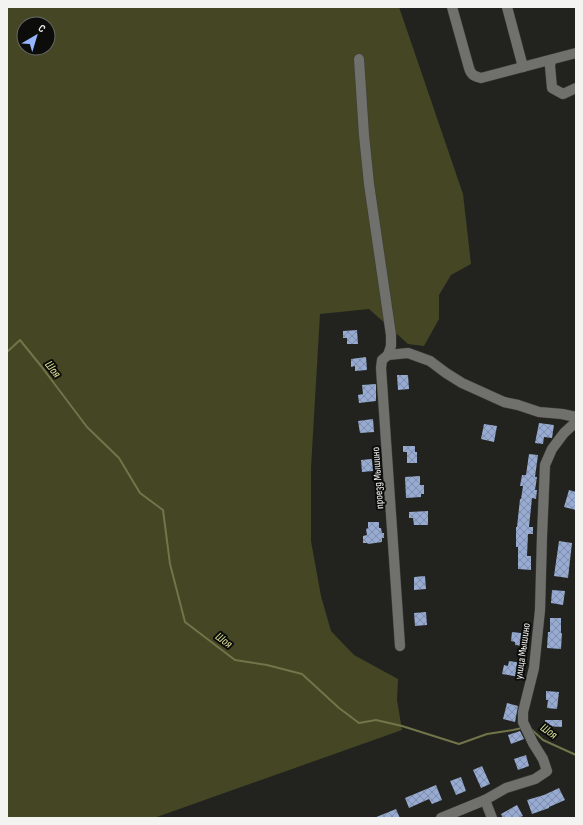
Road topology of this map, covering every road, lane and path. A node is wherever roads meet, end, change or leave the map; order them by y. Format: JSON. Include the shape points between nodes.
{"nodes":[{"id":1,"x":452,"y":7,"type":"edge"},
{"id":2,"x":508,"y":9,"type":"edge"},
{"id":3,"x":576,"y":53,"type":"edge"},
{"id":4,"x":359,"y":59,"type":"dead end"},
{"id":5,"x":551,"y":60,"type":"junction"},
{"id":6,"x":523,"y":67,"type":"junction"},
{"id":7,"x":576,"y":88,"type":"edge"},
{"id":8,"x":388,"y":355,"type":"junction"},
{"id":9,"x":576,"y":417,"type":"edge"},
{"id":10,"x":576,"y":422,"type":"edge"},
{"id":11,"x":400,"y":646,"type":"dead end"},
{"id":12,"x":485,"y":800,"type":"junction"},
{"id":13,"x":441,"y":818,"type":"edge"},
{"id":14,"x":492,"y":818,"type":"edge"}],
"edges":[{"from":1,"to":6,"type":"street","via":[[470,74],[480,78]]},
{"from":2,"to":6,"type":"street"},
{"from":3,"to":5,"type":"street"},
{"from":4,"to":8,"type":"street","name":"проезд Мышино","via":[[369,184],[392,335]]},
{"from":5,"to":6,"type":"street"},
{"from":5,"to":7,"type":"street","via":[[552,88],[563,94]]},
{"from":8,"to":9,"type":"street","via":[[408,353],[430,361],[462,383],[504,402],[539,412]]},
{"from":8,"to":11,"type":"street","name":"проезд Мышино","via":[[382,360],[381,368]]},
{"from":10,"to":12,"type":"street","name":"улица Мышино","via":[[552,449],[545,465],[540,610],[534,668],[523,712],[523,722],[547,771],[535,779],[506,788]]},
{"from":12,"to":13,"type":"street","name":"улица Мышино"},
{"from":12,"to":14,"type":"street"}]}
